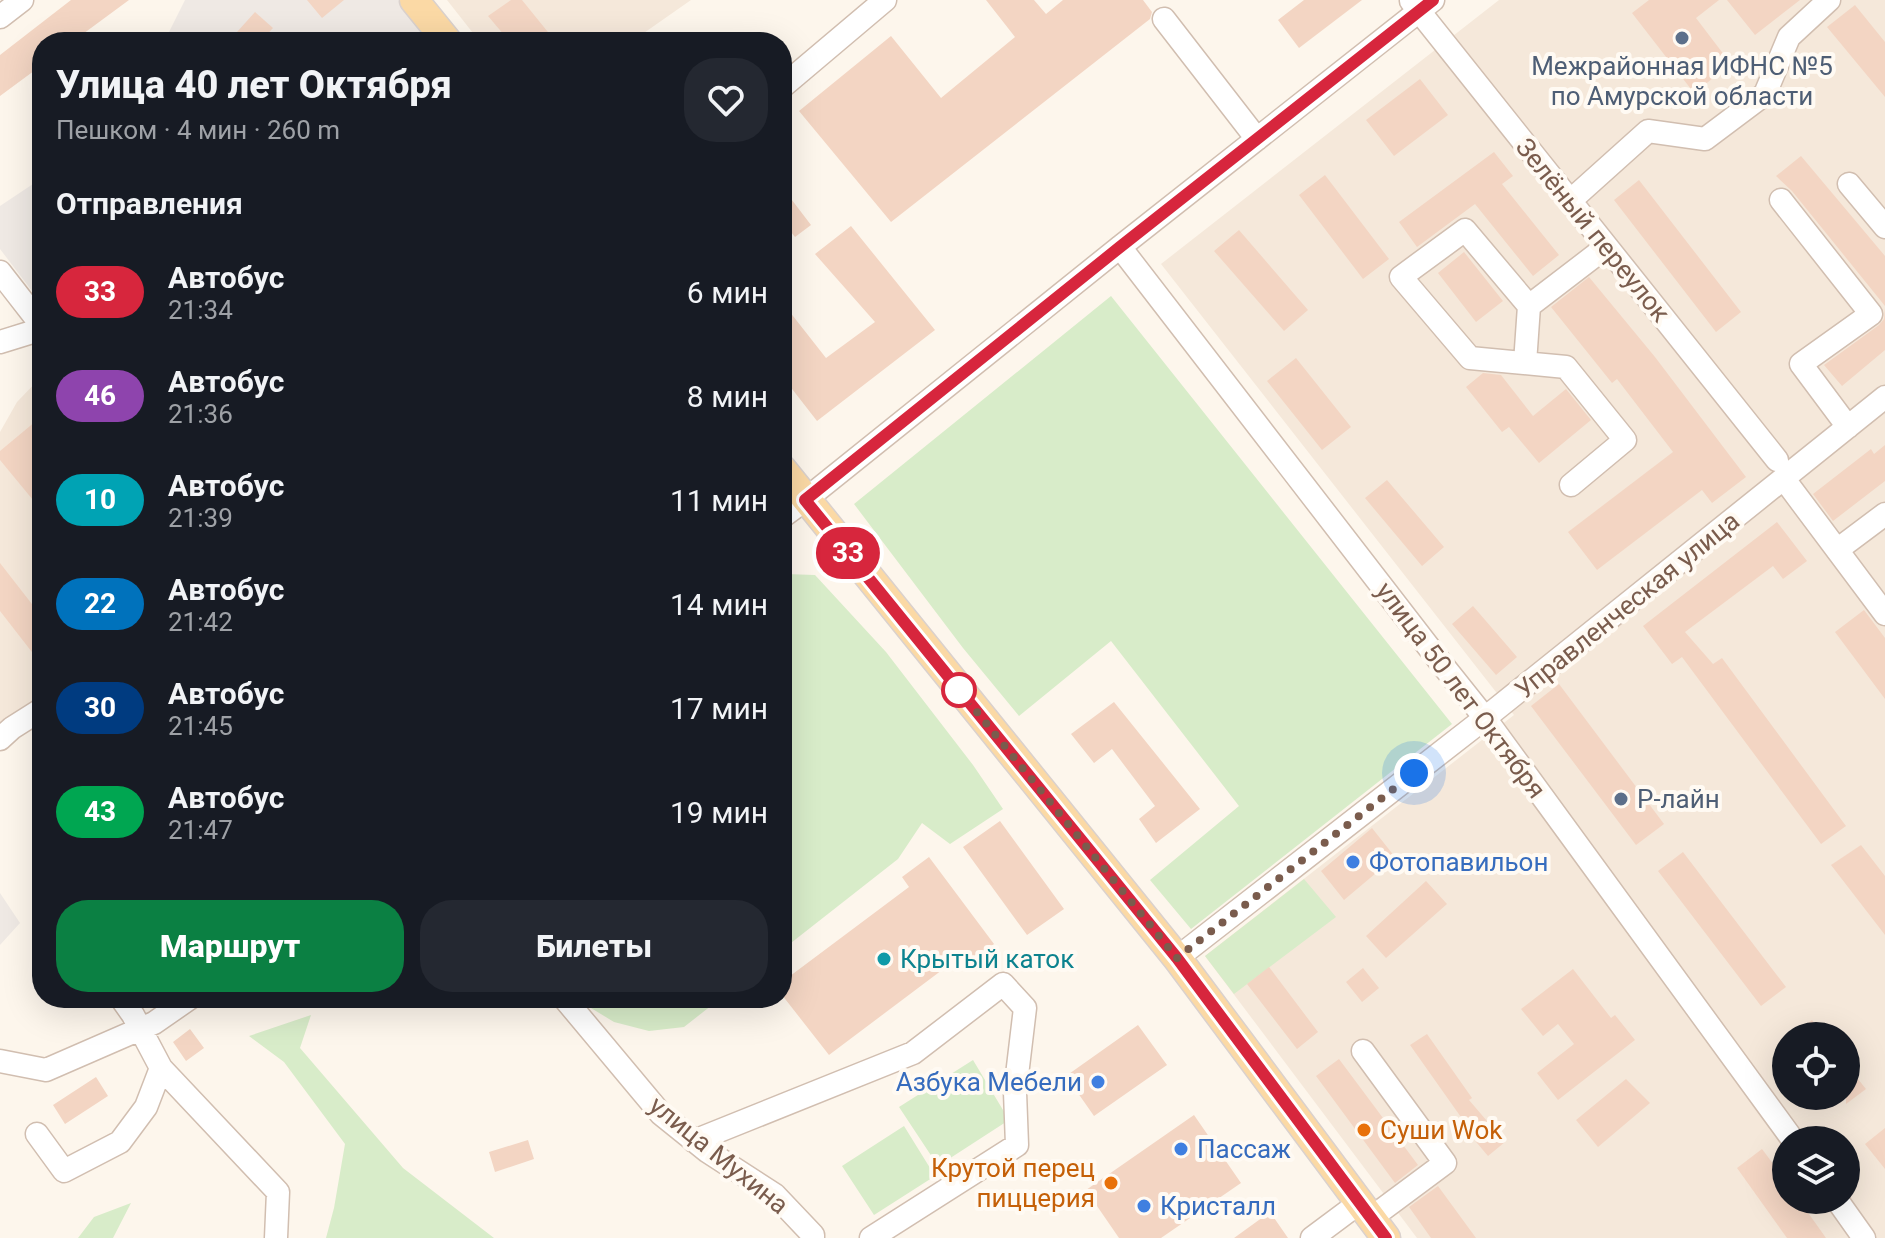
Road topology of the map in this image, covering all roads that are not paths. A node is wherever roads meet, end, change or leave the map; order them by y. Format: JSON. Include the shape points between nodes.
{"nodes":[{"id":1,"x":22,"y":0,"type":"edge"},
{"id":2,"x":414,"y":0,"type":"edge"},
{"id":3,"x":885,"y":0,"type":"edge"},
{"id":4,"x":1829,"y":0,"type":"edge"},
{"id":5,"x":1420,"y":4,"type":"edge"},
{"id":6,"x":0,"y":17,"type":"edge"},
{"id":7,"x":1164,"y":19,"type":"dead end"},
{"id":8,"x":440,"y":32,"type":"edge"},
{"id":9,"x":792,"y":79,"type":"edge"},
{"id":10,"x":1257,"y":139,"type":"junction"},
{"id":11,"x":1849,"y":184,"type":"dead end"},
{"id":12,"x":1781,"y":200,"type":"dead end"},
{"id":13,"x":1570,"y":201,"type":"junction"},
{"id":14,"x":1885,"y":227,"type":"edge"},
{"id":15,"x":1120,"y":247,"type":"junction"},
{"id":16,"x":1606,"y":247,"type":"junction"},
{"id":17,"x":0,"y":272,"type":"edge"},
{"id":18,"x":1529,"y":306,"type":"junction"},
{"id":19,"x":32,"y":315,"type":"edge"},
{"id":20,"x":32,"y":331,"type":"edge"},
{"id":21,"x":0,"y":342,"type":"edge"},
{"id":22,"x":1525,"y":363,"type":"junction"},
{"id":23,"x":1885,"y":397,"type":"edge"},
{"id":24,"x":1848,"y":427,"type":"junction"},
{"id":25,"x":1781,"y":470,"type":"junction"},
{"id":26,"x":792,"y":482,"type":"edge"},
{"id":27,"x":1571,"y":485,"type":"dead end"},
{"id":28,"x":805,"y":500,"type":"junction"},
{"id":29,"x":792,"y":510,"type":"edge"},
{"id":30,"x":1885,"y":514,"type":"edge"},
{"id":31,"x":1837,"y":550,"type":"junction"},
{"id":32,"x":1885,"y":614,"type":"edge"},
{"id":33,"x":32,"y":715,"type":"edge"},
{"id":34,"x":1485,"y":718,"type":"junction"},
{"id":35,"x":0,"y":739,"type":"edge"},
{"id":36,"x":1177,"y":958,"type":"junction"},
{"id":37,"x":127,"y":1008,"type":"edge"},
{"id":38,"x":176,"y":1008,"type":"edge"},
{"id":39,"x":572,"y":1008,"type":"edge"},
{"id":40,"x":140,"y":1029,"type":"junction"},
{"id":41,"x":1363,"y":1051,"type":"dead end"},
{"id":42,"x":0,"y":1061,"type":"edge"},
{"id":43,"x":161,"y":1068,"type":"junction"},
{"id":44,"x":1783,"y":1126,"type":"edge"},
{"id":45,"x":37,"y":1134,"type":"dead end"},
{"id":46,"x":694,"y":1141,"type":"junction"},
{"id":47,"x":1847,"y":1214,"type":"edge"},
{"id":48,"x":1372,"y":1220,"type":"edge"},
{"id":49,"x":276,"y":1238,"type":"edge"},
{"id":50,"x":813,"y":1238,"type":"edge"},
{"id":51,"x":871,"y":1238,"type":"edge"},
{"id":52,"x":1312,"y":1238,"type":"edge"},
{"id":53,"x":1864,"y":1238,"type":"edge"}],
"edges":[{"from":1,"to":6,"type":"street"},
{"from":2,"to":8,"type":"main road"},
{"from":3,"to":9,"type":"street"},
{"from":4,"to":13,"type":"street","via":[[1789,37],[1765,94],[1705,139],[1648,131]]},
{"from":5,"to":10,"type":"street"},
{"from":5,"to":13,"type":"street","name":"Зелёный переулок"},
{"from":7,"to":10,"type":"street"},
{"from":10,"to":15,"type":"street"},
{"from":11,"to":14,"type":"street"},
{"from":12,"to":24,"type":"street","via":[[1871,314],[1801,364]]},
{"from":13,"to":16,"type":"street","name":"Зелёный переулок"},
{"from":15,"to":28,"type":"street"},
{"from":15,"to":34,"type":"street","name":"улица 50 лет Октября"},
{"from":16,"to":18,"type":"street"},
{"from":16,"to":25,"type":"street","name":"Зелёный переулок"},
{"from":17,"to":19,"type":"street"},
{"from":18,"to":22,"type":"street"},
{"from":18,"to":22,"type":"street","via":[[1465,230],[1401,277],[1470,358]]},
{"from":20,"to":21,"type":"street"},
{"from":22,"to":27,"type":"street","via":[[1566,367],[1625,440]]},
{"from":23,"to":24,"type":"street","name":"Управленческая улица"},
{"from":24,"to":25,"type":"street","name":"Управленческая улица"},
{"from":25,"to":31,"type":"street","name":"Зелёный переулок"},
{"from":25,"to":34,"type":"street","name":"Управленческая улица"},
{"from":26,"to":28,"type":"main road"},
{"from":28,"to":29,"type":"street"},
{"from":28,"to":36,"type":"main road"},
{"from":30,"to":31,"type":"street"},
{"from":31,"to":32,"type":"street","name":"Зелёный переулок"},
{"from":33,"to":35,"type":"street"},
{"from":34,"to":36,"type":"street","name":"Управленческая улица"},
{"from":34,"to":44,"type":"street","name":"улица 50 лет Октября"},
{"from":36,"to":48,"type":"main road"},
{"from":37,"to":40,"type":"street"},
{"from":38,"to":40,"type":"street"},
{"from":39,"to":46,"type":"street","name":"улица Мухина","via":[[661,1114]]},
{"from":40,"to":42,"type":"street","via":[[46,1070]]},
{"from":40,"to":43,"type":"street"},
{"from":41,"to":48,"type":"street","via":[[1445,1163]]},
{"from":43,"to":45,"type":"street","via":[[146,1107],[120,1142],[64,1171]]},
{"from":43,"to":49,"type":"street","via":[[278,1192]]},
{"from":46,"to":50,"type":"street","name":"улица Мухина","via":[[775,1195]]},
{"from":46,"to":51,"type":"street","via":[[913,1053],[1003,984],[1025,1008],[1015,1092],[1017,1145]]},
{"from":47,"to":53,"type":"street"},
{"from":48,"to":52,"type":"street"}]}
